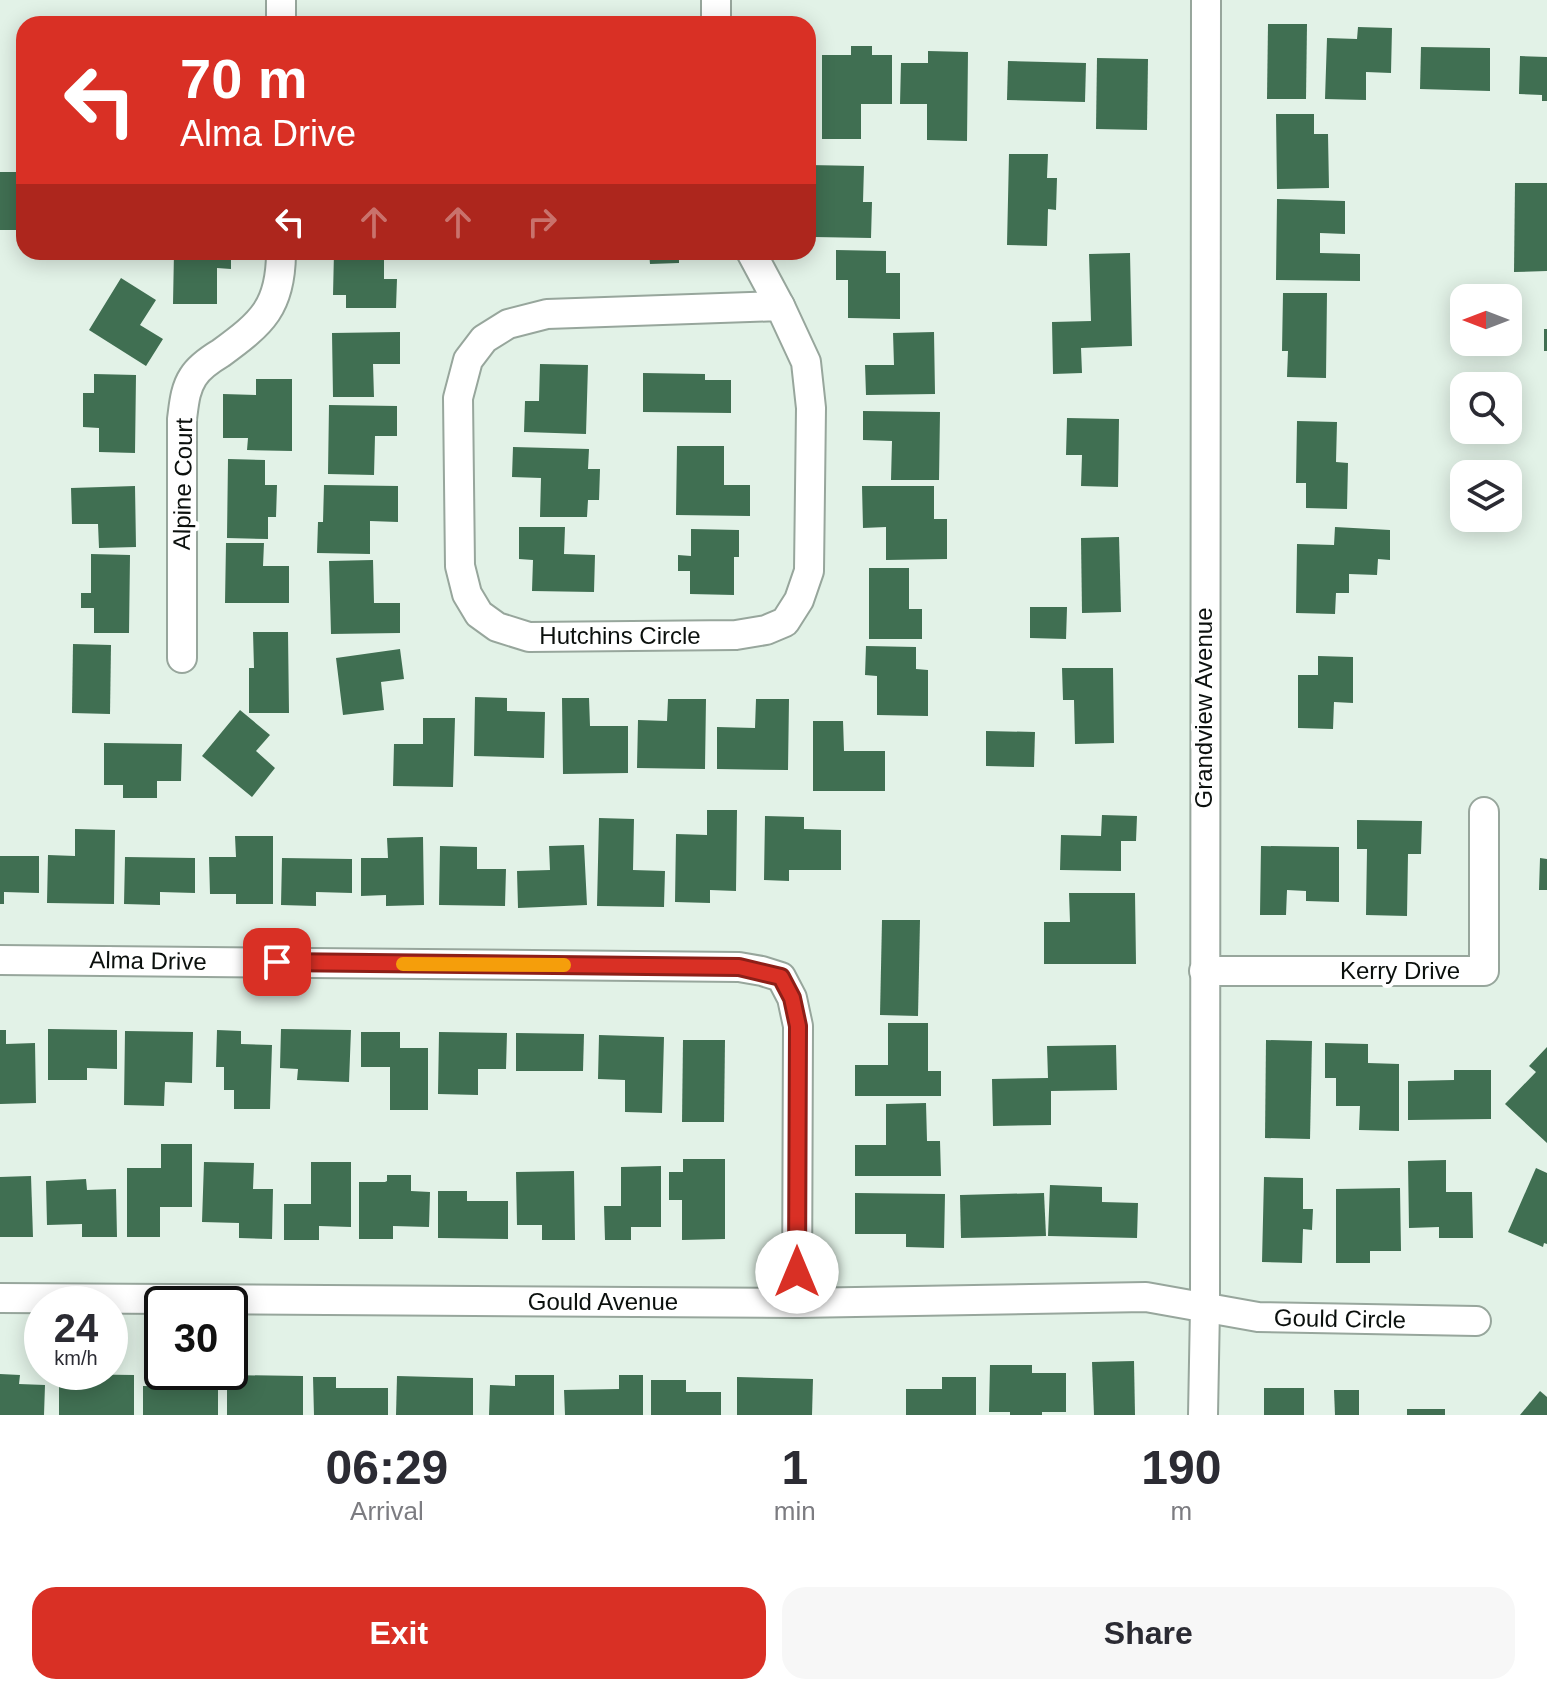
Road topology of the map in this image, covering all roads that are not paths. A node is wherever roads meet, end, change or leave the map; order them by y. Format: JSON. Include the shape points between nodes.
{"nodes":[{"id":1,"x":1206,"y":0,"type":"edge"},
{"id":2,"x":280,"y":260,"type":"edge"},
{"id":3,"x":755,"y":260,"type":"edge"},
{"id":4,"x":780,"y":306,"type":"junction"},
{"id":5,"x":182,"y":658,"type":"dead end"},
{"id":6,"x":1484,"y":812,"type":"dead end"},
{"id":7,"x":0,"y":960,"type":"edge"},
{"id":8,"x":1204,"y":971,"type":"junction"},
{"id":9,"x":0,"y":1298,"type":"edge"},
{"id":10,"x":797,"y":1303,"type":"junction"},
{"id":11,"x":1205,"y":1308,"type":"junction"},
{"id":12,"x":1476,"y":1321,"type":"dead end"},
{"id":13,"x":1203,"y":1415,"type":"edge"}],
"edges":[{"from":1,"to":8,"type":"street","name":"Grandview Avenue"},
{"from":2,"to":5,"type":"street","name":"Alpine Court","via":[[275,295],[264,317],[193,376],[185,395]]},
{"from":3,"to":4,"type":"street","name":"Hutchins Circle"},
{"from":4,"to":4,"type":"street","name":"Hutchins Circle","via":[[806,362],[811,408],[809,571],[785,622],[736,635],[529,637],[497,627],[479,614],[460,566],[458,398],[468,360],[484,339],[508,324],[547,314]]},
{"from":6,"to":8,"type":"street","name":"Kerry Drive","via":[[1484,971]]},
{"from":7,"to":10,"type":"street","name":"Alma Drive","via":[[739,967],[781,977],[798,1026]]},
{"from":8,"to":11,"type":"street","name":"Grandview Avenue"},
{"from":9,"to":10,"type":"street","name":"Gould Avenue"},
{"from":10,"to":11,"type":"street","name":"Gould Avenue","via":[[1146,1297]]},
{"from":11,"to":12,"type":"street","name":"Gould Circle","via":[[1258,1317]]},
{"from":11,"to":13,"type":"street","name":"Grandview Avenue"}]}
